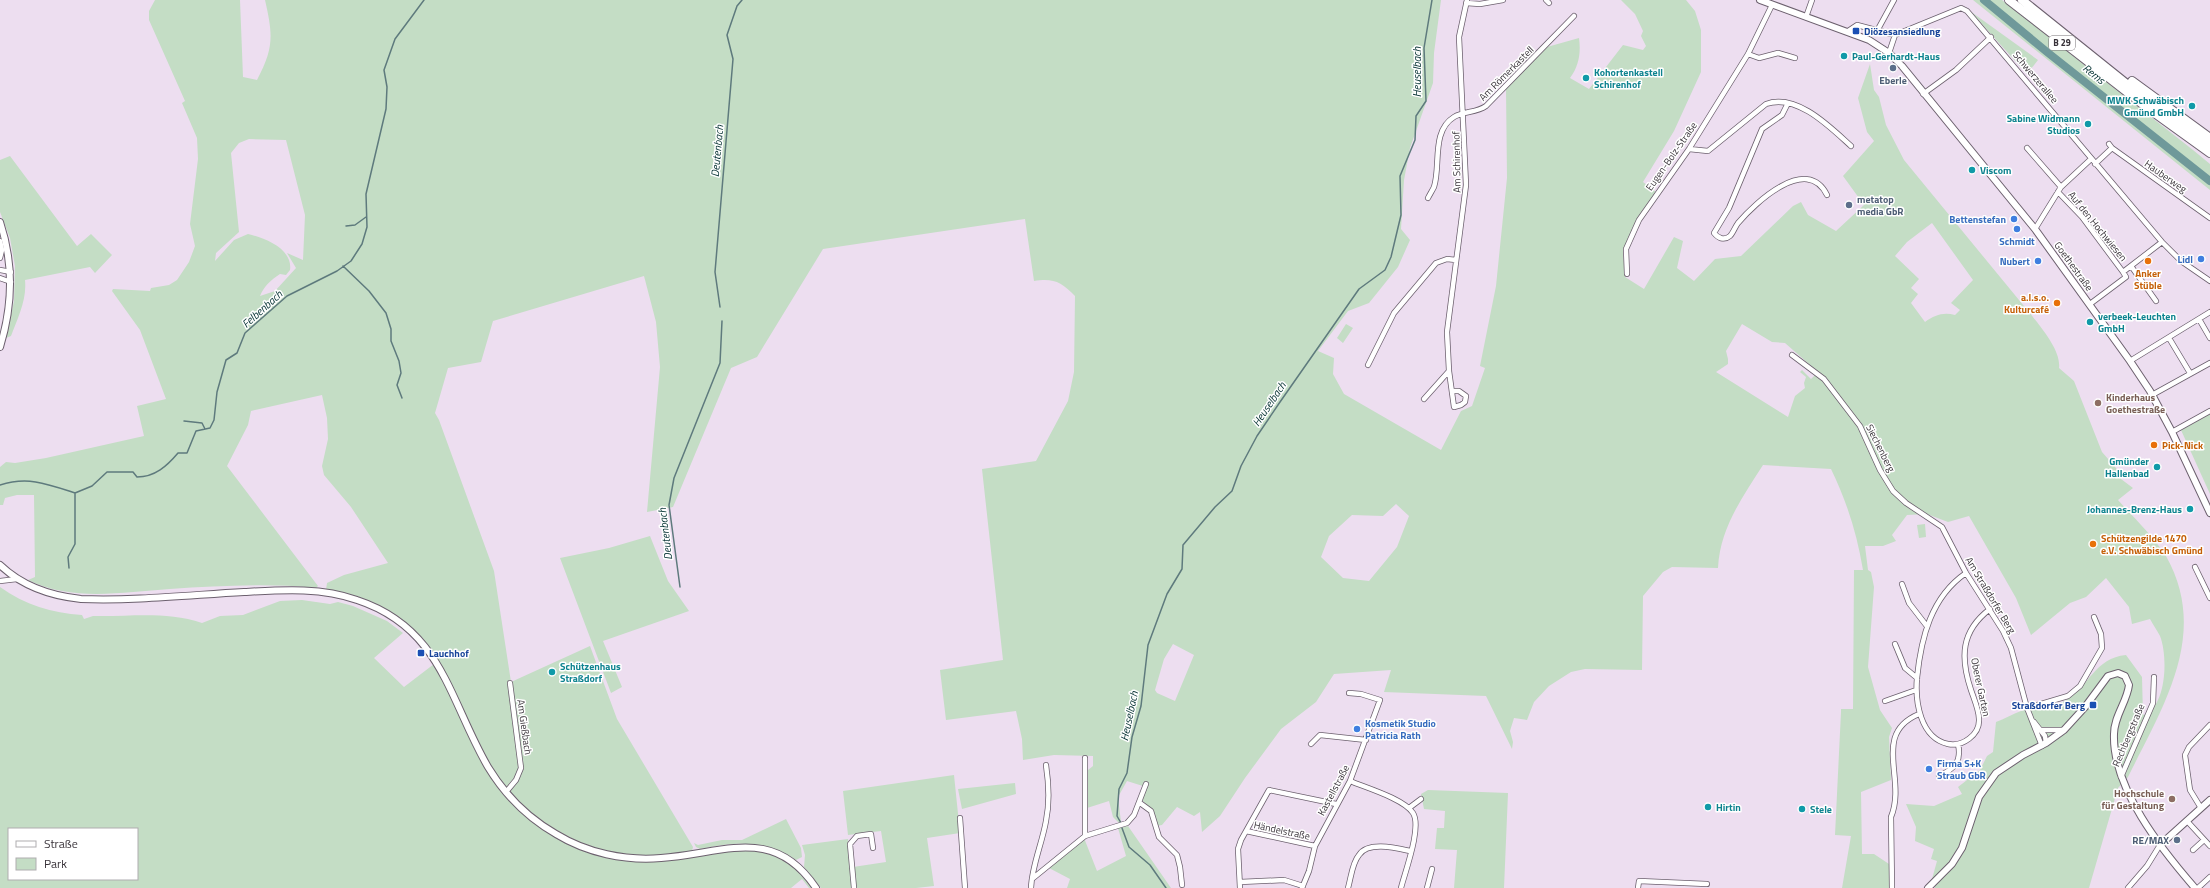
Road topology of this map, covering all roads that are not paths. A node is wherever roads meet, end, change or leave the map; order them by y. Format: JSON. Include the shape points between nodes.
{"nodes":[{"id":1,"x":1503,"y":0,"type":"edge"},
{"id":2,"x":1760,"y":0,"type":"edge"},
{"id":3,"x":1812,"y":0,"type":"edge"},
{"id":4,"x":1894,"y":0,"type":"edge"},
{"id":5,"x":2009,"y":0,"type":"edge"},
{"id":6,"x":2022,"y":0,"type":"edge"},
{"id":7,"x":1466,"y":1,"type":"edge"},
{"id":8,"x":1772,"y":5,"type":"junction"},
{"id":9,"x":1574,"y":16,"type":"dead end"},
{"id":10,"x":1806,"y":17,"type":"junction"},
{"id":11,"x":1848,"y":31,"type":"junction"},
{"id":12,"x":1877,"y":31,"type":"junction"},
{"id":13,"x":1896,"y":35,"type":"junction"},
{"id":14,"x":1991,"y":38,"type":"junction"},
{"id":15,"x":1889,"y":53,"type":"junction"},
{"id":16,"x":1748,"y":54,"type":"junction"},
{"id":17,"x":1795,"y":58,"type":"dead end"},
{"id":18,"x":2100,"y":62,"type":"junction"},
{"id":19,"x":1923,"y":94,"type":"junction"},
{"id":20,"x":1788,"y":102,"type":"junction"},
{"id":21,"x":1464,"y":114,"type":"junction"},
{"id":22,"x":2188,"y":138,"type":"junction"},
{"id":23,"x":2210,"y":138,"type":"edge"},
{"id":24,"x":1851,"y":146,"type":"dead end"},
{"id":25,"x":2210,"y":146,"type":"edge"},
{"id":26,"x":2027,"y":148,"type":"dead end"},
{"id":27,"x":1689,"y":149,"type":"junction"},
{"id":28,"x":2210,"y":152,"type":"edge"},
{"id":29,"x":2210,"y":157,"type":"edge"},
{"id":30,"x":2091,"y":159,"type":"junction"},
{"id":31,"x":2095,"y":164,"type":"junction"},
{"id":32,"x":2059,"y":189,"type":"junction"},
{"id":33,"x":1827,"y":195,"type":"dead end"},
{"id":34,"x":1428,"y":198,"type":"dead end"},
{"id":35,"x":2210,"y":218,"type":"edge"},
{"id":36,"x":0,"y":222,"type":"edge"},
{"id":37,"x":2035,"y":229,"type":"junction"},
{"id":38,"x":0,"y":241,"type":"edge"},
{"id":39,"x":2162,"y":242,"type":"junction"},
{"id":40,"x":0,"y":258,"type":"edge"},
{"id":41,"x":1456,"y":260,"type":"junction"},
{"id":42,"x":2131,"y":266,"type":"junction"},
{"id":43,"x":0,"y":270,"type":"edge"},
{"id":44,"x":11,"y":272,"type":"junction"},
{"id":45,"x":2123,"y":272,"type":"junction"},
{"id":46,"x":1626,"y":274,"type":"dead end"},
{"id":47,"x":0,"y":278,"type":"edge"},
{"id":48,"x":2210,"y":281,"type":"edge"},
{"id":49,"x":11,"y":282,"type":"junction"},
{"id":50,"x":2156,"y":301,"type":"dead end"},
{"id":51,"x":2090,"y":304,"type":"junction"},
{"id":52,"x":2210,"y":312,"type":"edge"},
{"id":53,"x":2199,"y":319,"type":"junction"},
{"id":54,"x":2169,"y":338,"type":"junction"},
{"id":55,"x":2210,"y":338,"type":"edge"},
{"id":56,"x":0,"y":347,"type":"edge"},
{"id":57,"x":1792,"y":355,"type":"dead end"},
{"id":58,"x":2130,"y":361,"type":"junction"},
{"id":59,"x":2210,"y":363,"type":"edge"},
{"id":60,"x":1368,"y":365,"type":"dead end"},
{"id":61,"x":1449,"y":371,"type":"junction"},
{"id":62,"x":2190,"y":373,"type":"junction"},
{"id":63,"x":1453,"y":391,"type":"dead end"},
{"id":64,"x":2152,"y":395,"type":"junction"},
{"id":65,"x":1424,"y":399,"type":"dead end"},
{"id":66,"x":2210,"y":411,"type":"edge"},
{"id":67,"x":2172,"y":432,"type":"junction"},
{"id":68,"x":2209,"y":509,"type":"edge"},
{"id":69,"x":1942,"y":527,"type":"joint"},
{"id":70,"x":0,"y":565,"type":"edge"},
{"id":71,"x":2195,"y":567,"type":"dead end"},
{"id":72,"x":1966,"y":572,"type":"junction"},
{"id":73,"x":16,"y":579,"type":"junction"},
{"id":74,"x":0,"y":581,"type":"edge"},
{"id":75,"x":1902,"y":584,"type":"dead end"},
{"id":76,"x":2210,"y":598,"type":"edge"},
{"id":77,"x":1990,"y":610,"type":"junction"},
{"id":78,"x":2094,"y":617,"type":"dead end"},
{"id":79,"x":1926,"y":625,"type":"junction"},
{"id":80,"x":1895,"y":644,"type":"dead end"},
{"id":81,"x":2154,"y":677,"type":"dead end"},
{"id":82,"x":1917,"y":678,"type":"junction"},
{"id":83,"x":510,"y":683,"type":"dead end"},
{"id":84,"x":1916,"y":690,"type":"junction"},
{"id":85,"x":1349,"y":693,"type":"dead end"},
{"id":86,"x":1885,"y":701,"type":"dead end"},
{"id":87,"x":2027,"y":708,"type":"junction"},
{"id":88,"x":1919,"y":714,"type":"junction"},
{"id":89,"x":2033,"y":721,"type":"junction"},
{"id":90,"x":2210,"y":725,"type":"edge"},
{"id":91,"x":2041,"y":730,"type":"junction"},
{"id":92,"x":2064,"y":730,"type":"junction"},
{"id":93,"x":1366,"y":740,"type":"junction"},
{"id":94,"x":1311,"y":744,"type":"dead end"},
{"id":95,"x":1958,"y":744,"type":"junction"},
{"id":96,"x":2044,"y":744,"type":"junction"},
{"id":97,"x":1085,"y":758,"type":"dead end"},
{"id":98,"x":1046,"y":765,"type":"dead end"},
{"id":99,"x":1939,"y":776,"type":"dead end"},
{"id":100,"x":2121,"y":777,"type":"junction"},
{"id":101,"x":1350,"y":781,"type":"junction"},
{"id":102,"x":1146,"y":784,"type":"dead end"},
{"id":103,"x":506,"y":792,"type":"junction"},
{"id":104,"x":1421,"y":799,"type":"dead end"},
{"id":105,"x":2210,"y":800,"type":"edge"},
{"id":106,"x":1140,"y":803,"type":"junction"},
{"id":107,"x":1336,"y":804,"type":"junction"},
{"id":108,"x":1409,"y":808,"type":"junction"},
{"id":109,"x":2201,"y":808,"type":"junction"},
{"id":110,"x":960,"y":818,"type":"dead end"},
{"id":111,"x":2187,"y":821,"type":"junction"},
{"id":112,"x":1246,"y":831,"type":"junction"},
{"id":113,"x":1085,"y":836,"type":"junction"},
{"id":114,"x":2204,"y":840,"type":"junction"},
{"id":115,"x":2160,"y":845,"type":"junction"},
{"id":116,"x":1315,"y":846,"type":"junction"},
{"id":117,"x":2210,"y":846,"type":"edge"},
{"id":118,"x":873,"y":848,"type":"dead end"},
{"id":119,"x":2193,"y":850,"type":"dead end"},
{"id":120,"x":1410,"y":851,"type":"junction"},
{"id":121,"x":1432,"y":869,"type":"dead end"},
{"id":122,"x":2210,"y":878,"type":"edge"},
{"id":123,"x":1032,"y":879,"type":"junction"},
{"id":124,"x":1240,"y":882,"type":"junction"},
{"id":125,"x":1707,"y":884,"type":"dead end"},
{"id":126,"x":1182,"y":885,"type":"dead end"},
{"id":127,"x":1302,"y":887,"type":"edge"},
{"id":128,"x":816,"y":888,"type":"edge"},
{"id":129,"x":854,"y":888,"type":"edge"},
{"id":130,"x":965,"y":888,"type":"edge"},
{"id":131,"x":1031,"y":888,"type":"edge"},
{"id":132,"x":1240,"y":888,"type":"edge"},
{"id":133,"x":1348,"y":888,"type":"edge"},
{"id":134,"x":1400,"y":888,"type":"edge"},
{"id":135,"x":1427,"y":888,"type":"edge"},
{"id":136,"x":1638,"y":888,"type":"edge"},
{"id":137,"x":1892,"y":888,"type":"edge"},
{"id":138,"x":1928,"y":888,"type":"edge"},
{"id":139,"x":2128,"y":888,"type":"edge"},
{"id":140,"x":2197,"y":888,"type":"edge"}],
"edges":[{"from":1,"to":7,"type":"street","via":[[1480,4]]},
{"from":2,"to":8,"type":"main road","name":"Goethestraße"},
{"from":3,"to":10,"type":"street"},
{"from":4,"to":12,"type":"street"},
{"from":5,"to":22,"type":"highway","number":"B 29"},
{"from":6,"to":18,"type":"highway","number":"B 29"},
{"from":7,"to":21,"type":"street","name":"Am Schirenhof","via":[[1459,37]]},
{"from":8,"to":10,"type":"main road","name":"Goethestraße"},
{"from":8,"to":16,"type":"street","name":"Eugen-Bolz-Straße"},
{"from":9,"to":21,"type":"street","name":"Am Römerkastell","via":[[1486,106],[1478,112]]},
{"from":10,"to":11,"type":"main road","name":"Goethestraße"},
{"from":11,"to":12,"type":"street","via":[[1857,25]]},
{"from":11,"to":15,"type":"main road","name":"Goethestraße"},
{"from":12,"to":13,"type":"street"},
{"from":13,"to":14,"type":"street","name":"Schwerzerallee","via":[[1961,8],[1965,9]]},
{"from":13,"to":15,"type":"street"},
{"from":14,"to":19,"type":"street","via":[[1956,70]]},
{"from":14,"to":30,"type":"street","name":"Schwerzerallee","via":[[2045,100]]},
{"from":15,"to":19,"type":"main road","name":"Goethestraße"},
{"from":16,"to":17,"type":"street","via":[[1759,58],[1778,53]]},
{"from":16,"to":27,"type":"street","name":"Eugen-Bolz-Straße"},
{"from":18,"to":23,"type":"highway"},
{"from":18,"to":25,"type":"highway","number":"B 29","via":[[2153,105]]},
{"from":19,"to":37,"type":"main road","name":"Goethestraße"},
{"from":20,"to":24,"type":"street","via":[[1814,116]]},
{"from":20,"to":27,"type":"street","via":[[1776,101],[1766,104],[1708,151]]},
{"from":20,"to":33,"type":"street","via":[[1782,115],[1762,128],[1729,208],[1714,233],[1724,239],[1730,236],[1738,223],[1772,193],[1783,184],[1797,179],[1820,185]]},
{"from":21,"to":34,"type":"street","name":"Am Römerkastell","via":[[1454,117],[1442,132],[1434,186]]},
{"from":21,"to":41,"type":"street","name":"Am Schirenhof","via":[[1466,185]]},
{"from":22,"to":28,"type":"highway","number":"B 29"},
{"from":22,"to":29,"type":"highway"},
{"from":26,"to":32,"type":"street","name":"Auf den Hochwiesen"},
{"from":27,"to":46,"type":"street","name":"Eugen-Bolz-Straße","via":[[1652,200],[1632,234],[1625,256]]},
{"from":30,"to":31,"type":"street","name":"Schwerzerallee"},
{"from":30,"to":32,"type":"street"},
{"from":31,"to":35,"type":"street","name":"Hauberweg","via":[[2110,146]]},
{"from":31,"to":39,"type":"street","name":"Schwerzerallee"},
{"from":32,"to":37,"type":"street"},
{"from":32,"to":45,"type":"street","name":"Auf den Hochwiesen"},
{"from":36,"to":44,"type":"main road"},
{"from":37,"to":51,"type":"main road","name":"Goethestraße"},
{"from":38,"to":40,"type":"street"},
{"from":39,"to":42,"type":"street"},
{"from":39,"to":48,"type":"street","name":"Schwerzerallee","via":[[2181,261]]},
{"from":41,"to":60,"type":"street","via":[[1447,259],[1436,263],[1389,322]]},
{"from":41,"to":61,"type":"street","name":"Am Schirenhof","via":[[1447,332]]},
{"from":42,"to":45,"type":"street"},
{"from":42,"to":50,"type":"street"},
{"from":43,"to":44,"type":"street"},
{"from":44,"to":49,"type":"main road"},
{"from":45,"to":51,"type":"street","via":[[2126,277]]},
{"from":47,"to":49,"type":"street"},
{"from":49,"to":56,"type":"main road","via":[[8,312]]},
{"from":51,"to":58,"type":"main road","name":"Goethestraße"},
{"from":52,"to":53,"type":"street"},
{"from":53,"to":54,"type":"street"},
{"from":53,"to":55,"type":"street"},
{"from":54,"to":58,"type":"street"},
{"from":54,"to":62,"type":"street"},
{"from":57,"to":69,"type":"street","name":"Siechenberg","via":[[1824,379],[1860,426],[1880,470],[1894,490],[1906,503]]},
{"from":58,"to":64,"type":"main road","name":"Goethestraße"},
{"from":59,"to":62,"type":"street"},
{"from":61,"to":63,"type":"street","name":"Am Schirenhof"},
{"from":61,"to":65,"type":"street"},
{"from":62,"to":64,"type":"street"},
{"from":64,"to":67,"type":"main road","name":"Goethestraße"},
{"from":66,"to":67,"type":"street"},
{"from":67,"to":68,"type":"main road","name":"Goethestraße"},
{"from":69,"to":72,"type":"street","name":"Am Straßdorfer Berg"},
{"from":70,"to":73,"type":"main road"},
{"from":71,"to":76,"type":"street"},
{"from":72,"to":77,"type":"street","name":"Am Straßdorfer Berg"},
{"from":72,"to":79,"type":"street","via":[[1946,591]]},
{"from":73,"to":74,"type":"street"},
{"from":73,"to":103,"type":"main road","via":[[48,594],[82,599],[297,591],[340,595],[370,605],[396,619],[412,632],[432,655],[454,694],[479,751]]},
{"from":75,"to":79,"type":"street","via":[[1909,603]]},
{"from":77,"to":87,"type":"street","name":"Am Straßdorfer Berg","via":[[2011,648]]},
{"from":77,"to":95,"type":"street","name":"Oberer Garten","via":[[1972,626],[1966,642],[1966,671],[1979,721],[1971,737]]},
{"from":78,"to":87,"type":"street","via":[[2101,634],[2102,648],[2080,686],[2068,696]]},
{"from":79,"to":82,"type":"street"},
{"from":80,"to":82,"type":"street","via":[[1905,668]]},
{"from":81,"to":100,"type":"street","name":"Rechbergstraße","via":[[2153,703]]},
{"from":82,"to":84,"type":"street"},
{"from":83,"to":103,"type":"street","name":"Am Gießbach","via":[[521,768],[516,780]]},
{"from":84,"to":86,"type":"street"},
{"from":84,"to":88,"type":"street"},
{"from":85,"to":93,"type":"street","name":"Kastellstraße","via":[[1380,700]]},
{"from":87,"to":89,"type":"street","name":"Am Straßdorfer Berg"},
{"from":88,"to":95,"type":"street","via":[[1934,737],[1947,744]]},
{"from":88,"to":137,"type":"street","via":[[1906,719],[1898,729],[1893,742],[1897,790],[1891,816]]},
{"from":89,"to":91,"type":"street","name":"Am Straßdorfer Berg"},
{"from":89,"to":96,"type":"street","name":"Am Straßdorfer Berg"},
{"from":90,"to":109,"type":"street","via":[[2189,746],[2185,755],[2190,790]]},
{"from":91,"to":92,"type":"street"},
{"from":91,"to":96,"type":"street","name":"Am Straßdorfer Berg","via":[[2045,736]]},
{"from":92,"to":96,"type":"main road","name":"Rechbergstraße"},
{"from":92,"to":100,"type":"main road","name":"Rechbergstraße","via":[[2085,707],[2105,678],[2113,673],[2125,676],[2129,688],[2118,714],[2114,735],[2115,755]]},
{"from":93,"to":94,"type":"street","via":[[1320,735]]},
{"from":93,"to":101,"type":"street","name":"Kastellstraße"},
{"from":95,"to":99,"type":"street","via":[[1958,762],[1954,768]]},
{"from":96,"to":138,"type":"main road","name":"Rechbergstraße","via":[[1996,773],[1979,798],[1962,848],[1952,864]]},
{"from":97,"to":113,"type":"street"},
{"from":98,"to":123,"type":"street","via":[[1049,806]]},
{"from":100,"to":115,"type":"main road","name":"Rechbergstraße"},
{"from":101,"to":107,"type":"street","name":"Kastellstraße"},
{"from":101,"to":108,"type":"street","via":[[1392,798]]},
{"from":102,"to":106,"type":"street"},
{"from":103,"to":128,"type":"main road","via":[[535,821],[557,835],[590,850],[623,858],[650,859],[727,847],[755,847],[774,851],[790,860],[809,877]]},
{"from":104,"to":108,"type":"street"},
{"from":105,"to":109,"type":"main road"},
{"from":106,"to":113,"type":"street","via":[[1127,823]]},
{"from":106,"to":126,"type":"street","via":[[1152,811],[1159,837],[1176,855]]},
{"from":107,"to":112,"type":"street","via":[[1269,790]]},
{"from":107,"to":116,"type":"street","name":"Kastellstraße"},
{"from":108,"to":120,"type":"street","via":[[1416,823]]},
{"from":109,"to":111,"type":"main road"},
{"from":110,"to":130,"type":"street"},
{"from":111,"to":114,"type":"street"},
{"from":111,"to":115,"type":"main road"},
{"from":112,"to":116,"type":"street","name":"Händelstraße"},
{"from":112,"to":124,"type":"street","via":[[1238,849]]},
{"from":113,"to":123,"type":"street"},
{"from":114,"to":117,"type":"street"},
{"from":114,"to":119,"type":"street"},
{"from":115,"to":139,"type":"street","via":[[2147,866]]},
{"from":115,"to":140,"type":"main road","name":"Rechbergstraße"},
{"from":116,"to":127,"type":"street","name":"Kastellstraße"},
{"from":118,"to":129,"type":"street","via":[[871,834],[857,836],[850,844]]},
{"from":120,"to":133,"type":"street","via":[[1396,848],[1367,848],[1358,855]]},
{"from":120,"to":134,"type":"street"},
{"from":121,"to":135,"type":"street"},
{"from":122,"to":140,"type":"street"},
{"from":123,"to":131,"type":"street"},
{"from":124,"to":127,"type":"street","via":[[1284,880]]},
{"from":124,"to":132,"type":"street"},
{"from":125,"to":136,"type":"street","via":[[1638,881]]}]}
